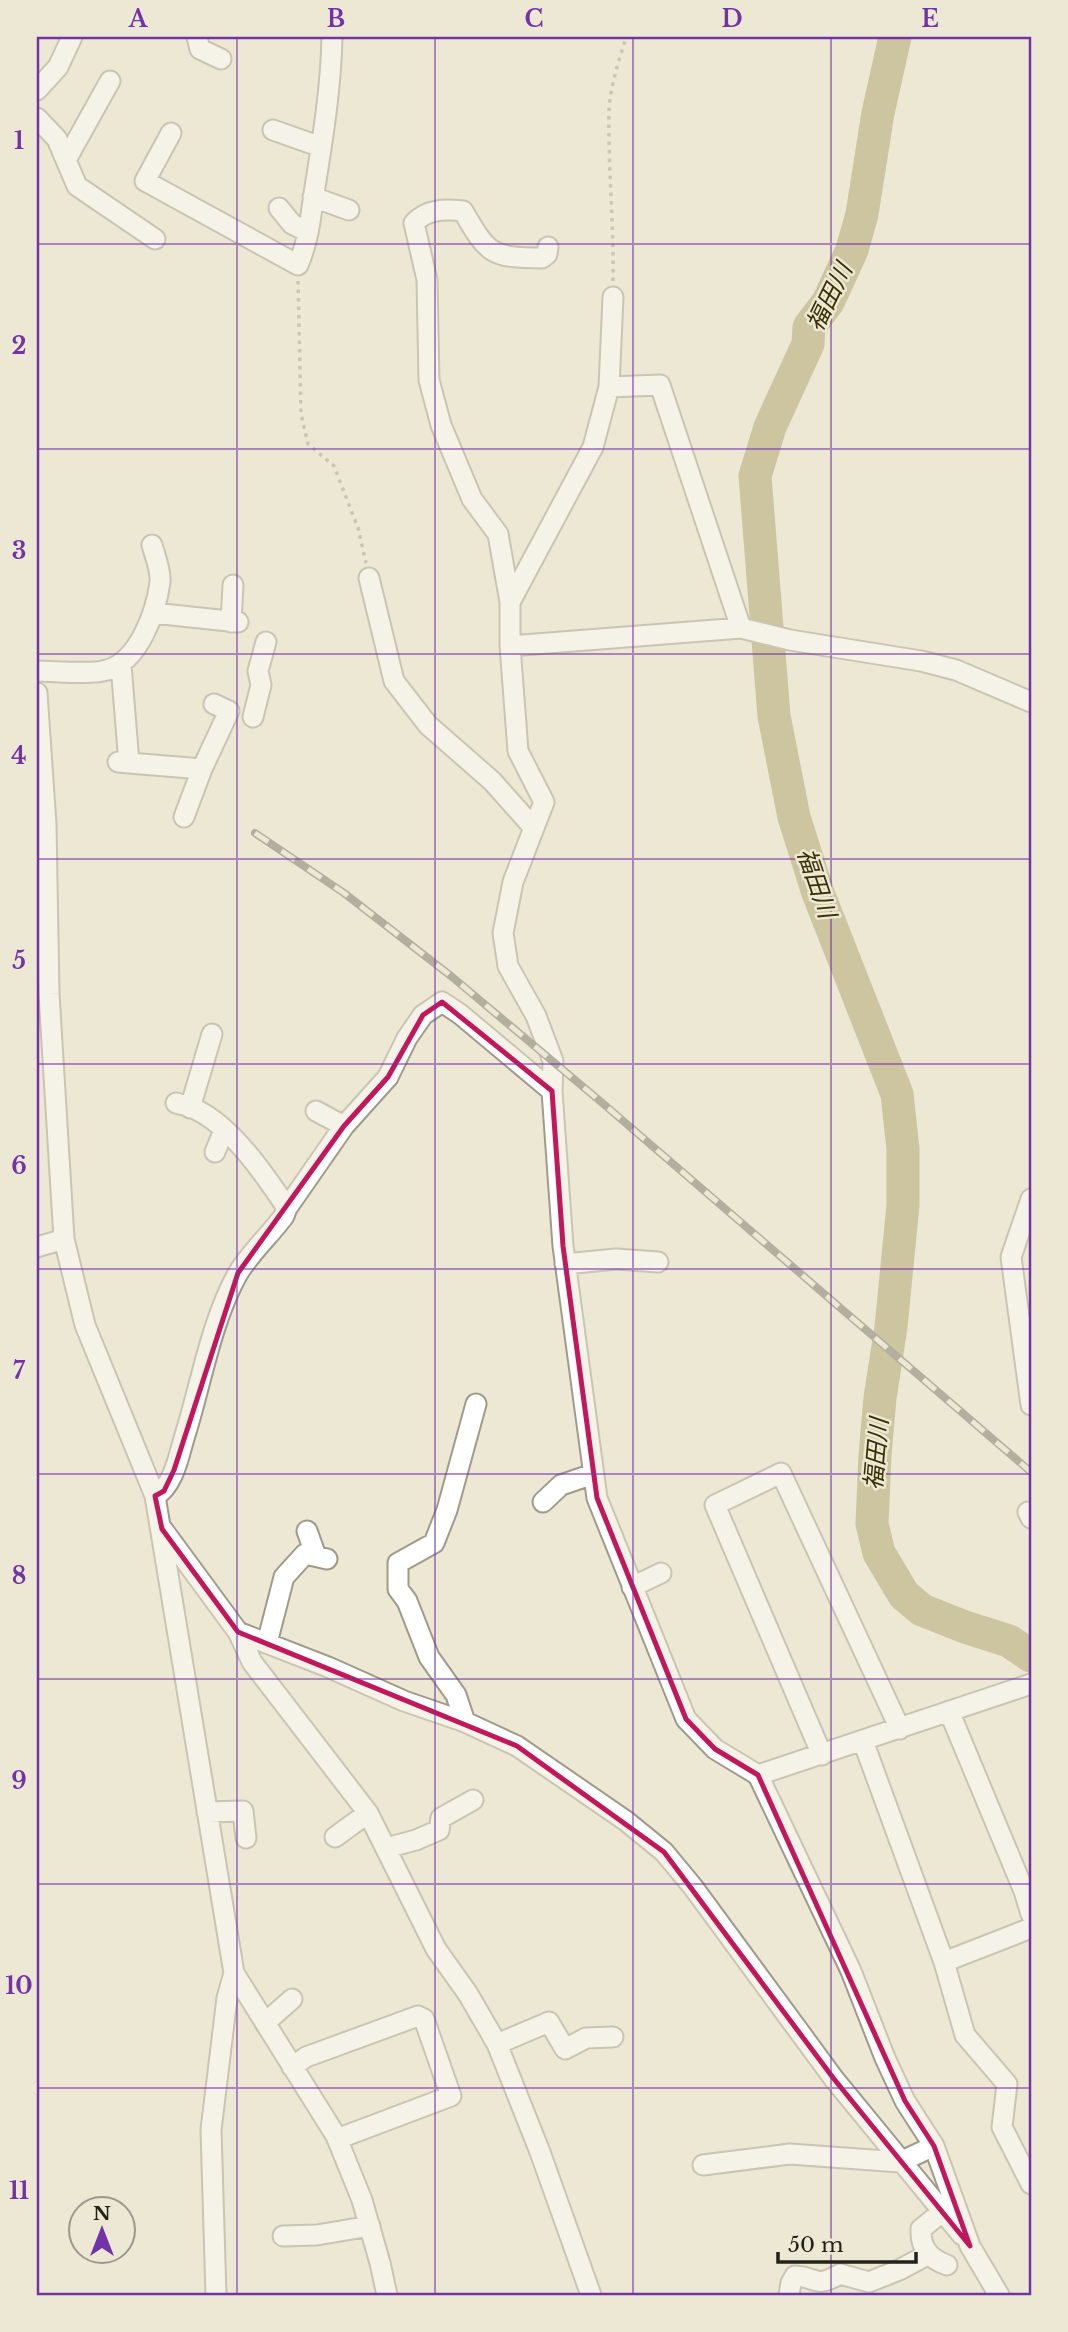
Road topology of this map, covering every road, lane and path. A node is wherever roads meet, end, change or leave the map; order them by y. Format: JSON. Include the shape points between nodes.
{"nodes":[{"id":1,"x":72,"y":37,"type":"edge"},
{"id":2,"x":197,"y":37,"type":"edge"},
{"id":3,"x":626,"y":37,"type":"edge"},
{"id":4,"x":328,"y":39,"type":"edge"},
{"id":5,"x":220,"y":59,"type":"dead end"},
{"id":6,"x":110,"y":81,"type":"dead end"},
{"id":7,"x":37,"y":90,"type":"edge"},
{"id":8,"x":37,"y":118,"type":"edge"},
{"id":9,"x":273,"y":130,"type":"dead end"},
{"id":10,"x":172,"y":133,"type":"dead end"},
{"id":11,"x":321,"y":147,"type":"junction"},
{"id":12,"x":66,"y":160,"type":"junction"},
{"id":13,"x":313,"y":197,"type":"junction"},
{"id":14,"x":279,"y":208,"type":"dead end"},
{"id":15,"x":349,"y":210,"type":"dead end"},
{"id":16,"x":308,"y":232,"type":"junction"},
{"id":17,"x":155,"y":239,"type":"dead end"},
{"id":18,"x":548,"y":247,"type":"dead end"},
{"id":19,"x":298,"y":265,"type":"junction"},
{"id":20,"x":613,"y":298,"type":"joint"},
{"id":21,"x":609,"y":387,"type":"junction"},
{"id":22,"x":152,"y":545,"type":"dead end"},
{"id":23,"x":369,"y":578,"type":"joint"},
{"id":24,"x":233,"y":585,"type":"dead end"},
{"id":25,"x":510,"y":602,"type":"junction"},
{"id":26,"x":153,"y":613,"type":"junction"},
{"id":27,"x":741,"y":628,"type":"junction"},
{"id":28,"x":266,"y":642,"type":"dead end"},
{"id":29,"x":510,"y":646,"type":"junction"},
{"id":30,"x":121,"y":664,"type":"junction"},
{"id":31,"x":37,"y":671,"type":"edge"},
{"id":32,"x":37,"y":693,"type":"edge"},
{"id":33,"x":1031,"y":702,"type":"edge"},
{"id":34,"x":37,"y":704,"type":"edge"},
{"id":35,"x":202,"y":769,"type":"junction"},
{"id":36,"x":184,"y":817,"type":"dead end"},
{"id":37,"x":41,"y":821,"type":"edge"},
{"id":38,"x":533,"y":827,"type":"junction"},
{"id":39,"x":43,"y":994,"type":"edge"},
{"id":40,"x":212,"y":1034,"type":"dead end"},
{"id":41,"x":552,"y":1091,"type":"junction"},
{"id":42,"x":316,"y":1111,"type":"dead end"},
{"id":43,"x":344,"y":1126,"type":"junction"},
{"id":44,"x":224,"y":1130,"type":"junction"},
{"id":45,"x":215,"y":1152,"type":"dead end"},
{"id":46,"x":1031,"y":1199,"type":"edge"},
{"id":47,"x":287,"y":1208,"type":"junction"},
{"id":48,"x":64,"y":1239,"type":"junction"},
{"id":49,"x":37,"y":1247,"type":"edge"},
{"id":50,"x":658,"y":1262,"type":"dead end"},
{"id":51,"x":565,"y":1264,"type":"junction"},
{"id":52,"x":1028,"y":1371,"type":"edge"},
{"id":53,"x":476,"y":1404,"type":"dead end"},
{"id":54,"x":1031,"y":1405,"type":"edge"},
{"id":55,"x":593,"y":1474,"type":"junction"},
{"id":56,"x":155,"y":1496,"type":"junction"},
{"id":57,"x":542,"y":1502,"type":"dead end"},
{"id":58,"x":162,"y":1529,"type":"junction"},
{"id":59,"x":307,"y":1531,"type":"dead end"},
{"id":60,"x":661,"y":1573,"type":"dead end"},
{"id":61,"x":632,"y":1587,"type":"junction"},
{"id":62,"x":238,"y":1632,"type":"junction"},
{"id":63,"x":267,"y":1643,"type":"junction"},
{"id":64,"x":1031,"y":1684,"type":"edge"},
{"id":65,"x":949,"y":1711,"type":"junction"},
{"id":66,"x":465,"y":1722,"type":"junction"},
{"id":67,"x":900,"y":1729,"type":"junction"},
{"id":68,"x":863,"y":1741,"type":"junction"},
{"id":69,"x":822,"y":1755,"type":"junction"},
{"id":70,"x":758,"y":1775,"type":"junction"},
{"id":71,"x":473,"y":1800,"type":"dead end"},
{"id":72,"x":207,"y":1812,"type":"junction"},
{"id":73,"x":368,"y":1813,"type":"junction"},
{"id":74,"x":335,"y":1837,"type":"dead end"},
{"id":75,"x":246,"y":1838,"type":"dead end"},
{"id":76,"x":386,"y":1849,"type":"junction"},
{"id":77,"x":1031,"y":1914,"type":"edge"},
{"id":78,"x":1031,"y":1928,"type":"edge"},
{"id":79,"x":944,"y":1962,"type":"junction"},
{"id":80,"x":234,"y":1973,"type":"junction"},
{"id":81,"x":292,"y":1999,"type":"dead end"},
{"id":82,"x":265,"y":2023,"type":"junction"},
{"id":83,"x":613,"y":2037,"type":"dead end"},
{"id":84,"x":497,"y":2044,"type":"junction"},
{"id":85,"x":292,"y":2067,"type":"junction"},
{"id":86,"x":337,"y":2139,"type":"junction"},
{"id":87,"x":934,"y":2146,"type":"junction"},
{"id":88,"x":901,"y":2162,"type":"junction"},
{"id":89,"x":703,"y":2165,"type":"dead end"},
{"id":90,"x":1031,"y":2184,"type":"edge"},
{"id":91,"x":942,"y":2212,"type":"junction"},
{"id":92,"x":370,"y":2226,"type":"junction"},
{"id":93,"x":283,"y":2236,"type":"dead end"},
{"id":94,"x":970,"y":2246,"type":"junction"},
{"id":95,"x":929,"y":2254,"type":"junction"},
{"id":96,"x":947,"y":2265,"type":"dead end"},
{"id":97,"x":216,"y":2295,"type":"edge"},
{"id":98,"x":387,"y":2295,"type":"edge"},
{"id":99,"x":591,"y":2295,"type":"edge"},
{"id":100,"x":789,"y":2295,"type":"edge"},
{"id":101,"x":999,"y":2295,"type":"edge"}],
"edges":[{"from":1,"to":7,"type":"street","via":[[58,67]]},
{"from":2,"to":5,"type":"street","via":[[200,49]]},
{"from":3,"to":20,"type":"path","via":[[609,110]]},
{"from":4,"to":11,"type":"street","via":[[328,97]]},
{"from":6,"to":12,"type":"street"},
{"from":8,"to":12,"type":"street","via":[[57,139]]},
{"from":9,"to":11,"type":"street"},
{"from":10,"to":19,"type":"street","via":[[145,181]]},
{"from":11,"to":13,"type":"street"},
{"from":12,"to":17,"type":"street","via":[[77,186]]},
{"from":13,"to":15,"type":"street"},
{"from":13,"to":16,"type":"street"},
{"from":14,"to":16,"type":"street","via":[[292,224]]},
{"from":16,"to":19,"type":"street"},
{"from":18,"to":25,"type":"street","via":[[542,258],[495,254],[482,244],[463,211],[424,213],[414,223],[427,280],[429,380],[441,425],[472,499],[498,534]]},
{"from":19,"to":23,"type":"path","via":[[299,386],[305,434],[308,444],[334,466],[358,528]]},
{"from":20,"to":21,"type":"street"},
{"from":21,"to":25,"type":"street","via":[[593,446]]},
{"from":21,"to":27,"type":"street","via":[[660,385]]},
{"from":22,"to":26,"type":"street","via":[[160,579]]},
{"from":23,"to":38,"type":"street","via":[[394,681],[428,725],[492,781]]},
{"from":24,"to":26,"type":"street","via":[[235,622]]},
{"from":25,"to":29,"type":"street"},
{"from":26,"to":30,"type":"street"},
{"from":27,"to":29,"type":"street"},
{"from":27,"to":33,"type":"street","via":[[944,667]]},
{"from":28,"to":35,"type":"street","via":[[258,671],[261,685],[256,718],[221,707]]},
{"from":29,"to":38,"type":"street","via":[[518,751],[544,802]]},
{"from":30,"to":31,"type":"street","via":[[104,671]]},
{"from":30,"to":35,"type":"street","via":[[123,763]]},
{"from":32,"to":34,"type":"street"},
{"from":34,"to":37,"type":"street"},
{"from":35,"to":36,"type":"street"},
{"from":37,"to":39,"type":"street"},
{"from":38,"to":41,"type":"street","via":[[513,882],[503,933],[508,966],[536,1016],[553,1061]]},
{"from":39,"to":48,"type":"street"},
{"from":40,"to":44,"type":"street","via":[[183,1105]]},
{"from":41,"to":43,"type":"street","via":[[442,1002],[423,1015],[388,1077]]},
{"from":41,"to":51,"type":"street"},
{"from":42,"to":43,"type":"street"},
{"from":43,"to":47,"type":"street"},
{"from":44,"to":45,"type":"street"},
{"from":44,"to":47,"type":"street","via":[[262,1170]]},
{"from":46,"to":52,"type":"street","via":[[1011,1257]]},
{"from":47,"to":56,"type":"street","via":[[238,1273],[214,1332],[174,1470],[164,1491]]},
{"from":48,"to":49,"type":"street"},
{"from":48,"to":56,"type":"street","via":[[85,1325]]},
{"from":50,"to":51,"type":"street","via":[[616,1259]]},
{"from":51,"to":55,"type":"street"},
{"from":52,"to":54,"type":"street"},
{"from":53,"to":66,"type":"street","via":[[435,1543],[398,1563],[398,1589],[429,1657],[456,1695]]},
{"from":55,"to":57,"type":"street","via":[[561,1485]]},
{"from":55,"to":61,"type":"street","via":[[597,1498]]},
{"from":56,"to":58,"type":"street"},
{"from":58,"to":62,"type":"street"},
{"from":58,"to":72,"type":"street"},
{"from":59,"to":63,"type":"street","via":[[321,1558],[305,1554],[284,1577]]},
{"from":60,"to":61,"type":"street"},
{"from":61,"to":70,"type":"street","via":[[686,1719],[715,1749]]},
{"from":62,"to":63,"type":"street"},
{"from":62,"to":73,"type":"street","via":[[253,1661]]},
{"from":63,"to":66,"type":"street"},
{"from":64,"to":65,"type":"street"},
{"from":65,"to":67,"type":"street"},
{"from":65,"to":77,"type":"street"},
{"from":66,"to":88,"type":"street","via":[[517,1746],[664,1852]]},
{"from":67,"to":68,"type":"street"},
{"from":67,"to":69,"type":"street","via":[[780,1473],[715,1505]]},
{"from":68,"to":69,"type":"street"},
{"from":68,"to":79,"type":"street"},
{"from":69,"to":70,"type":"street"},
{"from":70,"to":87,"type":"street","via":[[905,2101]]},
{"from":71,"to":76,"type":"street","via":[[441,1818],[439,1830]]},
{"from":72,"to":75,"type":"street","via":[[243,1811]]},
{"from":72,"to":80,"type":"street"},
{"from":73,"to":74,"type":"street"},
{"from":73,"to":76,"type":"street"},
{"from":76,"to":84,"type":"street","via":[[436,1949]]},
{"from":78,"to":79,"type":"street"},
{"from":79,"to":90,"type":"street","via":[[965,2035],[1007,2084],[1002,2127]]},
{"from":80,"to":82,"type":"street"},
{"from":80,"to":97,"type":"street","via":[[211,2130]]},
{"from":81,"to":82,"type":"street"},
{"from":82,"to":85,"type":"street"},
{"from":83,"to":84,"type":"street","via":[[586,2038],[565,2049],[550,2022]]},
{"from":84,"to":99,"type":"street"},
{"from":85,"to":86,"type":"street"},
{"from":85,"to":86,"type":"street","via":[[306,2057],[418,2016],[424,2019],[452,2096]]},
{"from":86,"to":92,"type":"street"},
{"from":87,"to":88,"type":"street"},
{"from":87,"to":94,"type":"street"},
{"from":88,"to":89,"type":"street","via":[[790,2154]]},
{"from":88,"to":91,"type":"street"},
{"from":91,"to":94,"type":"street"},
{"from":91,"to":95,"type":"street","via":[[920,2229]]},
{"from":92,"to":93,"type":"street"},
{"from":92,"to":98,"type":"street"},
{"from":94,"to":101,"type":"street"},
{"from":95,"to":96,"type":"street"},
{"from":95,"to":100,"type":"street","via":[[869,2282],[840,2274],[825,2282],[796,2276]]}]}
